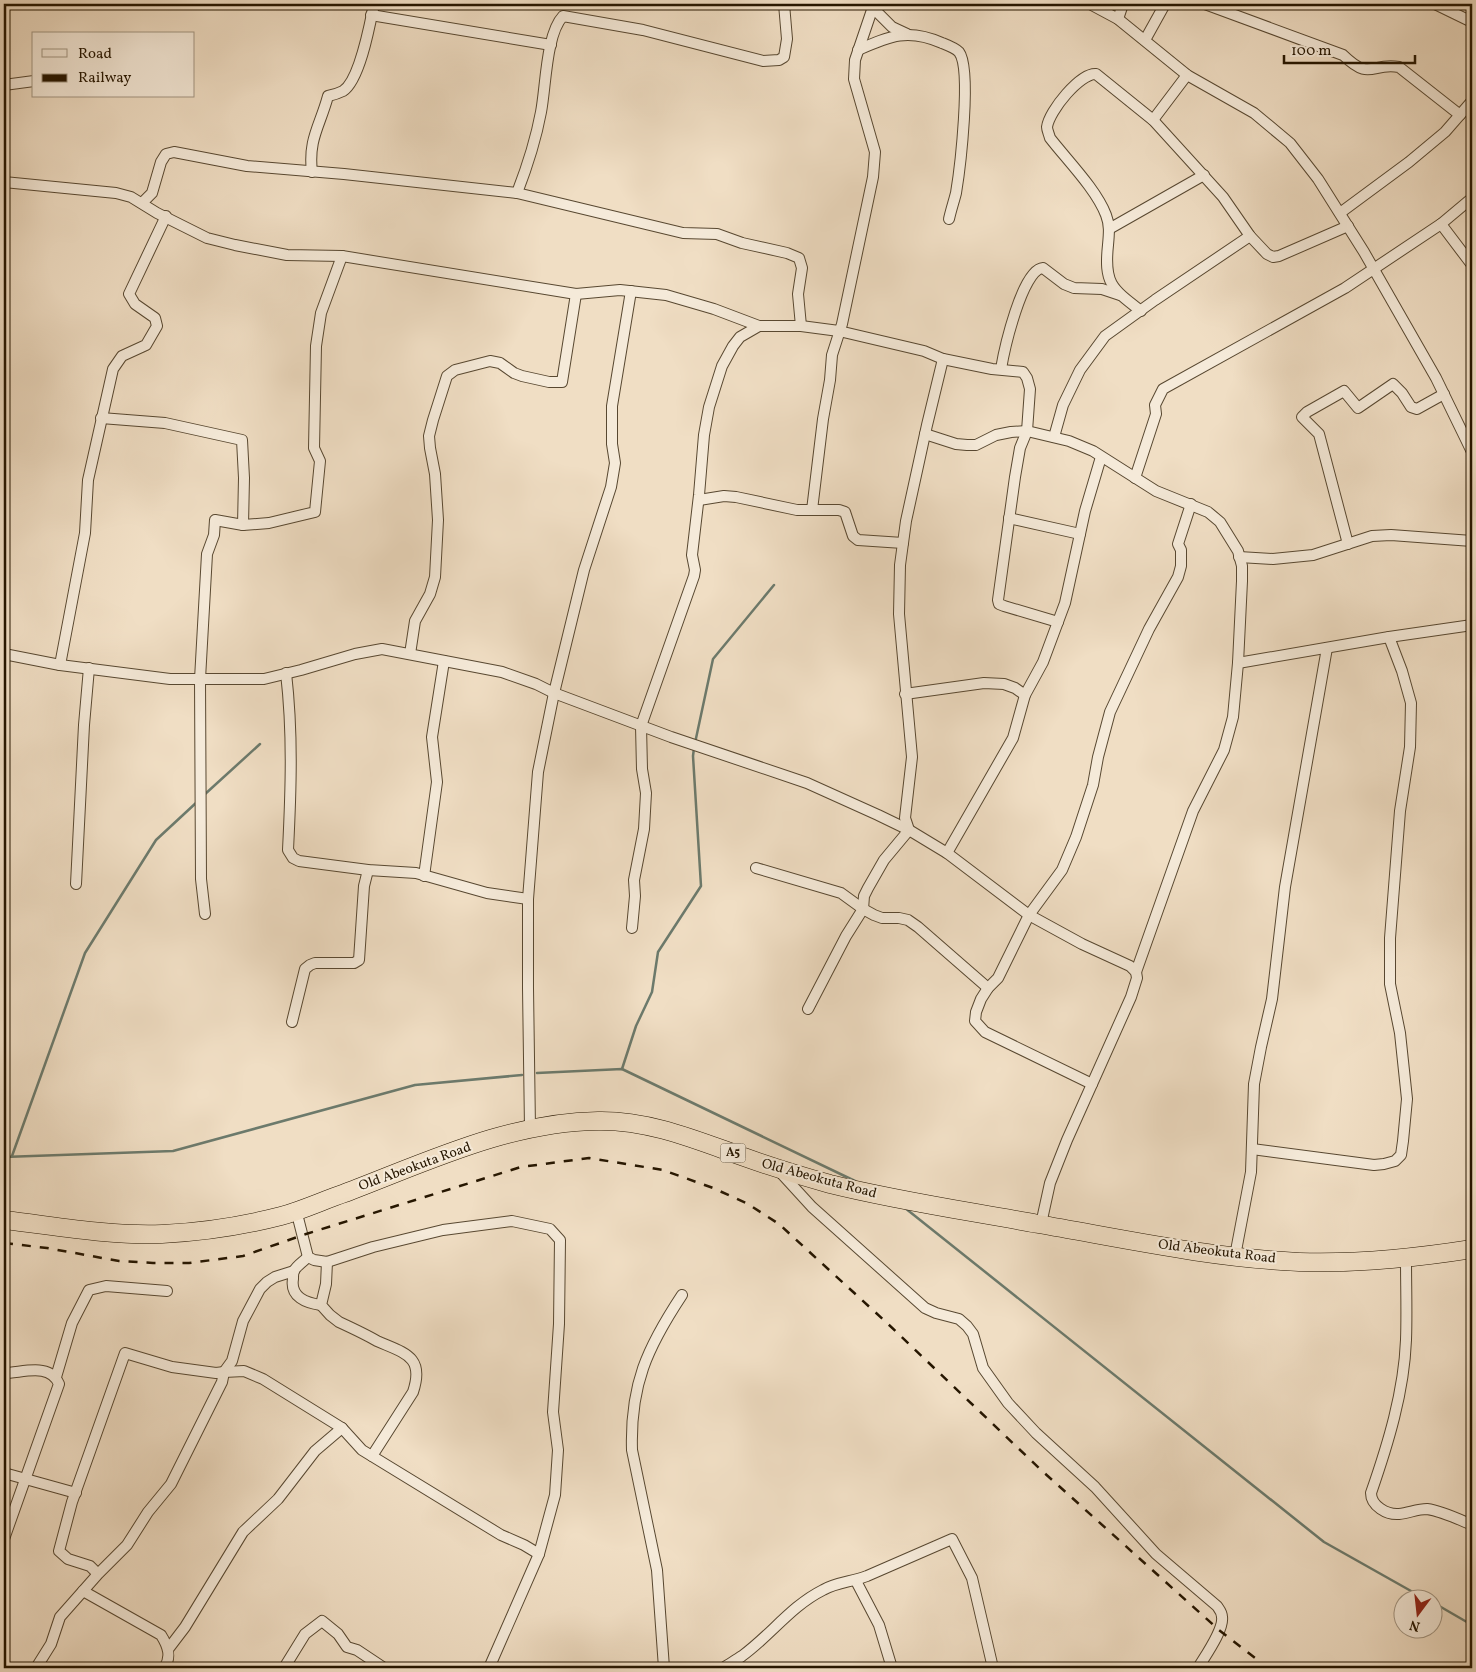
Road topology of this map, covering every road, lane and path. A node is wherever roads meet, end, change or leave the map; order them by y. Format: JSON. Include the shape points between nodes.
{"nodes":[{"id":1,"x":374,"y":4,"type":"edge"},
{"id":2,"x":784,"y":4,"type":"edge"},
{"id":3,"x":1090,"y":4,"type":"edge"},
{"id":4,"x":1122,"y":4,"type":"edge"},
{"id":5,"x":1165,"y":4,"type":"edge"},
{"id":6,"x":1205,"y":4,"type":"edge"},
{"id":7,"x":1434,"y":4,"type":"edge"},
{"id":8,"x":873,"y":5,"type":"edge"},
{"id":9,"x":371,"y":15,"type":"junction"},
{"id":10,"x":1118,"y":19,"type":"junction"},
{"id":11,"x":1472,"y":22,"type":"edge"},
{"id":12,"x":908,"y":34,"type":"junction"},
{"id":13,"x":1145,"y":40,"type":"junction"},
{"id":14,"x":550,"y":45,"type":"junction"},
{"id":15,"x":858,"y":50,"type":"junction"},
{"id":16,"x":1187,"y":75,"type":"junction"},
{"id":17,"x":32,"y":81,"type":"edge"},
{"id":18,"x":4,"y":84,"type":"edge"},
{"id":19,"x":1472,"y":101,"type":"edge"},
{"id":20,"x":1460,"y":115,"type":"junction"},
{"id":21,"x":1153,"y":120,"type":"junction"},
{"id":22,"x":312,"y":172,"type":"junction"},
{"id":23,"x":1204,"y":175,"type":"junction"},
{"id":24,"x":4,"y":182,"type":"edge"},
{"id":25,"x":517,"y":193,"type":"junction"},
{"id":26,"x":1472,"y":198,"type":"edge"},
{"id":27,"x":142,"y":203,"type":"junction"},
{"id":28,"x":1340,"y":213,"type":"junction"},
{"id":29,"x":166,"y":216,"type":"junction"},
{"id":30,"x":949,"y":219,"type":"dead end"},
{"id":31,"x":1441,"y":224,"type":"junction"},
{"id":32,"x":1348,"y":226,"type":"junction"},
{"id":33,"x":1109,"y":229,"type":"junction"},
{"id":34,"x":1250,"y":236,"type":"junction"},
{"id":35,"x":342,"y":256,"type":"junction"},
{"id":36,"x":1472,"y":265,"type":"edge"},
{"id":37,"x":1374,"y":269,"type":"junction"},
{"id":38,"x":631,"y":291,"type":"junction"},
{"id":39,"x":576,"y":294,"type":"junction"},
{"id":40,"x":1120,"y":295,"type":"junction"},
{"id":41,"x":1141,"y":310,"type":"junction"},
{"id":42,"x":759,"y":326,"type":"junction"},
{"id":43,"x":801,"y":326,"type":"junction"},
{"id":44,"x":839,"y":331,"type":"junction"},
{"id":45,"x":943,"y":359,"type":"junction"},
{"id":46,"x":1001,"y":369,"type":"junction"},
{"id":47,"x":1444,"y":394,"type":"junction"},
{"id":48,"x":101,"y":418,"type":"junction"},
{"id":49,"x":1027,"y":431,"type":"junction"},
{"id":50,"x":925,"y":434,"type":"junction"},
{"id":51,"x":1054,"y":437,"type":"junction"},
{"id":52,"x":1472,"y":452,"type":"edge"},
{"id":53,"x":1101,"y":457,"type":"junction"},
{"id":54,"x":1135,"y":478,"type":"junction"},
{"id":55,"x":699,"y":500,"type":"junction"},
{"id":56,"x":1191,"y":504,"type":"junction"},
{"id":57,"x":812,"y":510,"type":"junction"},
{"id":58,"x":1010,"y":518,"type":"junction"},
{"id":59,"x":243,"y":525,"type":"junction"},
{"id":60,"x":1080,"y":534,"type":"junction"},
{"id":61,"x":1472,"y":541,"type":"edge"},
{"id":62,"x":903,"y":543,"type":"junction"},
{"id":63,"x":1348,"y":544,"type":"junction"},
{"id":64,"x":1240,"y":558,"type":"junction"},
{"id":65,"x":1058,"y":622,"type":"junction"},
{"id":66,"x":1472,"y":625,"type":"edge"},
{"id":67,"x":1389,"y":637,"type":"junction"},
{"id":68,"x":1327,"y":648,"type":"junction"},
{"id":69,"x":4,"y":654,"type":"edge"},
{"id":70,"x":410,"y":654,"type":"junction"},
{"id":71,"x":444,"y":661,"type":"junction"},
{"id":72,"x":1238,"y":663,"type":"junction"},
{"id":73,"x":60,"y":664,"type":"junction"},
{"id":74,"x":89,"y":668,"type":"junction"},
{"id":75,"x":286,"y":673,"type":"junction"},
{"id":76,"x":200,"y":679,"type":"junction"},
{"id":77,"x":554,"y":693,"type":"junction"},
{"id":78,"x":905,"y":694,"type":"junction"},
{"id":79,"x":1025,"y":695,"type":"junction"},
{"id":80,"x":640,"y":726,"type":"junction"},
{"id":81,"x":909,"y":830,"type":"junction"},
{"id":82,"x":947,"y":853,"type":"junction"},
{"id":83,"x":756,"y":868,"type":"dead end"},
{"id":84,"x":368,"y":870,"type":"junction"},
{"id":85,"x":424,"y":876,"type":"junction"},
{"id":86,"x":76,"y":884,"type":"dead end"},
{"id":87,"x":528,"y":899,"type":"junction"},
{"id":88,"x":863,"y":909,"type":"junction"},
{"id":89,"x":205,"y":914,"type":"dead end"},
{"id":90,"x":1029,"y":915,"type":"junction"},
{"id":91,"x":632,"y":928,"type":"dead end"},
{"id":92,"x":1136,"y":972,"type":"junction"},
{"id":93,"x":988,"y":988,"type":"junction"},
{"id":94,"x":808,"y":1009,"type":"dead end"},
{"id":95,"x":292,"y":1022,"type":"dead end"},
{"id":96,"x":1092,"y":1084,"type":"junction"},
{"id":97,"x":530,"y":1128,"type":"junction"},
{"id":98,"x":1252,"y":1149,"type":"junction"},
{"id":99,"x":778,"y":1169,"type":"junction"},
{"id":100,"x":296,"y":1210,"type":"junction"},
{"id":101,"x":4,"y":1220,"type":"edge"},
{"id":102,"x":1041,"y":1224,"type":"junction"},
{"id":103,"x":1472,"y":1249,"type":"edge"},
{"id":104,"x":1235,"y":1256,"type":"junction"},
{"id":105,"x":308,"y":1257,"type":"junction"},
{"id":106,"x":1406,"y":1259,"type":"junction"},
{"id":107,"x":327,"y":1262,"type":"junction"},
{"id":108,"x":294,"y":1271,"type":"junction"},
{"id":109,"x":167,"y":1291,"type":"dead end"},
{"id":110,"x":682,"y":1295,"type":"dead end"},
{"id":111,"x":321,"y":1305,"type":"junction"},
{"id":112,"x":224,"y":1372,"type":"junction"},
{"id":113,"x":4,"y":1373,"type":"edge"},
{"id":114,"x":56,"y":1377,"type":"junction"},
{"id":115,"x":342,"y":1428,"type":"junction"},
{"id":116,"x":372,"y":1456,"type":"junction"},
{"id":117,"x":4,"y":1473,"type":"edge"},
{"id":118,"x":26,"y":1479,"type":"junction"},
{"id":119,"x":76,"y":1492,"type":"junction"},
{"id":120,"x":1472,"y":1525,"type":"edge"},
{"id":121,"x":4,"y":1539,"type":"edge"},
{"id":122,"x":539,"y":1554,"type":"junction"},
{"id":123,"x":98,"y":1574,"type":"junction"},
{"id":124,"x":856,"y":1580,"type":"junction"},
{"id":125,"x":84,"y":1590,"type":"junction"},
{"id":126,"x":168,"y":1648,"type":"junction"},
{"id":127,"x":36,"y":1668,"type":"edge"},
{"id":128,"x":164,"y":1668,"type":"edge"},
{"id":129,"x":284,"y":1668,"type":"edge"},
{"id":130,"x":384,"y":1668,"type":"edge"},
{"id":131,"x":492,"y":1668,"type":"edge"},
{"id":132,"x":664,"y":1668,"type":"edge"},
{"id":133,"x":723,"y":1668,"type":"edge"},
{"id":134,"x":892,"y":1668,"type":"edge"},
{"id":135,"x":994,"y":1668,"type":"edge"},
{"id":136,"x":1198,"y":1668,"type":"edge"}],
"edges":[{"from":1,"to":9,"type":"street"},
{"from":2,"to":14,"type":"street","via":[[787,49],[779,60],[763,61],[643,30],[563,16],[556,23]]},
{"from":3,"to":10,"type":"street"},
{"from":4,"to":10,"type":"street"},
{"from":5,"to":13,"type":"street"},
{"from":6,"to":20,"type":"street","via":[[1343,55],[1363,70],[1399,67]]},
{"from":7,"to":11,"type":"street"},
{"from":8,"to":12,"type":"street","via":[[892,27]]},
{"from":8,"to":15,"type":"street"},
{"from":9,"to":14,"type":"street"},
{"from":9,"to":22,"type":"street","via":[[360,64],[351,83],[343,91],[328,96],[314,136],[310,157]]},
{"from":10,"to":13,"type":"street"},
{"from":12,"to":15,"type":"street","via":[[881,40]]},
{"from":12,"to":30,"type":"street","via":[[950,46],[958,52],[964,64],[964,123],[956,191]]},
{"from":13,"to":16,"type":"street"},
{"from":14,"to":25,"type":"street","via":[[541,113]]},
{"from":15,"to":44,"type":"street","via":[[854,79],[875,152],[873,177]]},
{"from":16,"to":21,"type":"street"},
{"from":16,"to":28,"type":"street","via":[[1254,113],[1290,143]]},
{"from":17,"to":18,"type":"street"},
{"from":19,"to":20,"type":"street"},
{"from":20,"to":28,"type":"street","via":[[1409,162]]},
{"from":21,"to":23,"type":"street"},
{"from":21,"to":33,"type":"street","via":[[1096,74],[1088,76],[1062,98],[1051,114],[1047,128],[1050,138],[1097,196]]},
{"from":22,"to":25,"type":"street"},
{"from":22,"to":27,"type":"street","via":[[247,166],[174,152],[166,154],[152,193]]},
{"from":23,"to":33,"type":"street"},
{"from":23,"to":34,"type":"street"},
{"from":24,"to":27,"type":"street","via":[[116,193]]},
{"from":25,"to":43,"type":"street","via":[[683,233],[717,234],[799,258],[802,268],[798,294]]},
{"from":26,"to":31,"type":"street"},
{"from":27,"to":29,"type":"street"},
{"from":28,"to":32,"type":"street"},
{"from":29,"to":35,"type":"street","via":[[207,238],[235,245],[287,254]]},
{"from":29,"to":48,"type":"street","via":[[129,294],[135,304],[155,318],[157,326],[146,345],[122,356],[113,369]]},
{"from":31,"to":36,"type":"street"},
{"from":31,"to":37,"type":"street"},
{"from":32,"to":34,"type":"street","via":[[1276,257],[1267,254]]},
{"from":32,"to":37,"type":"street"},
{"from":33,"to":40,"type":"street","via":[[1108,277]]},
{"from":34,"to":41,"type":"street"},
{"from":35,"to":39,"type":"street"},
{"from":35,"to":59,"type":"street","via":[[321,313],[316,346],[314,448],[320,462],[315,512],[269,523]]},
{"from":37,"to":47,"type":"street"},
{"from":37,"to":54,"type":"street","via":[[1324,301],[1163,389],[1155,405],[1156,414]]},
{"from":38,"to":39,"type":"street"},
{"from":38,"to":42,"type":"street","via":[[666,295],[714,308]]},
{"from":38,"to":77,"type":"street","via":[[612,406],[615,463],[611,487],[584,570]]},
{"from":39,"to":70,"type":"street","via":[[562,382],[522,376],[490,361],[456,370],[447,376],[429,436],[438,520],[435,577],[415,621]]},
{"from":40,"to":41,"type":"street"},
{"from":40,"to":46,"type":"street","via":[[1102,289],[1074,288],[1039,268],[1017,308]]},
{"from":41,"to":51,"type":"street","via":[[1105,336],[1080,370],[1063,404]]},
{"from":42,"to":43,"type":"street"},
{"from":42,"to":55,"type":"street","via":[[740,337],[722,366],[706,422]]},
{"from":43,"to":44,"type":"street"},
{"from":44,"to":45,"type":"street","via":[[924,351]]},
{"from":44,"to":57,"type":"street","via":[[832,355]]},
{"from":45,"to":46,"type":"street"},
{"from":45,"to":50,"type":"street"},
{"from":46,"to":49,"type":"street","via":[[1023,372],[1027,378],[1030,390]]},
{"from":47,"to":52,"type":"street"},
{"from":47,"to":63,"type":"street","via":[[1417,409],[1411,407],[1393,384],[1358,408],[1344,391],[1302,417],[1319,434]]},
{"from":48,"to":59,"type":"street","via":[[165,423],[242,440]]},
{"from":48,"to":73,"type":"street","via":[[88,480],[85,533]]},
{"from":49,"to":50,"type":"street","via":[[996,435],[976,445],[956,444]]},
{"from":49,"to":51,"type":"street"},
{"from":49,"to":58,"type":"street","via":[[1020,448]]},
{"from":50,"to":62,"type":"street"},
{"from":51,"to":53,"type":"street"},
{"from":53,"to":54,"type":"street"},
{"from":53,"to":60,"type":"street"},
{"from":54,"to":56,"type":"street","via":[[1156,491]]},
{"from":55,"to":57,"type":"street","via":[[736,497],[797,510]]},
{"from":55,"to":80,"type":"street","via":[[692,555],[694,576]]},
{"from":56,"to":64,"type":"street","via":[[1220,522]]},
{"from":56,"to":90,"type":"street","via":[[1178,544],[1181,566],[1178,577],[1149,629],[1110,712],[1093,785],[1076,837],[1062,870]]},
{"from":57,"to":62,"type":"street","via":[[845,512],[853,536],[858,540]]},
{"from":58,"to":60,"type":"street"},
{"from":58,"to":65,"type":"street","via":[[998,600],[1004,606]]},
{"from":59,"to":76,"type":"street","via":[[216,520],[207,554]]},
{"from":60,"to":65,"type":"street"},
{"from":61,"to":63,"type":"street","via":[[1391,535],[1372,536]]},
{"from":62,"to":78,"type":"street","via":[[899,614]]},
{"from":63,"to":64,"type":"street","via":[[1295,558]]},
{"from":64,"to":72,"type":"street"},
{"from":65,"to":79,"type":"street","via":[[1043,662]]},
{"from":66,"to":67,"type":"street"},
{"from":67,"to":68,"type":"street"},
{"from":67,"to":98,"type":"street","via":[[1411,703],[1410,747],[1400,811],[1390,938],[1390,984],[1400,1033],[1407,1099],[1400,1155],[1396,1161],[1374,1165]]},
{"from":68,"to":72,"type":"street"},
{"from":68,"to":98,"type":"street","via":[[1285,887],[1272,999],[1254,1084]]},
{"from":69,"to":73,"type":"street"},
{"from":70,"to":71,"type":"street"},
{"from":70,"to":75,"type":"street","via":[[382,649]]},
{"from":71,"to":77,"type":"street","via":[[502,672]]},
{"from":71,"to":85,"type":"street","via":[[432,737],[437,782]]},
{"from":72,"to":92,"type":"street","via":[[1233,717],[1224,750],[1193,811]]},
{"from":73,"to":74,"type":"street"},
{"from":74,"to":76,"type":"street","via":[[170,679]]},
{"from":74,"to":86,"type":"street"},
{"from":75,"to":76,"type":"street","via":[[264,678]]},
{"from":75,"to":84,"type":"street","via":[[292,748],[288,850],[299,862]]},
{"from":76,"to":89,"type":"street","via":[[201,879]]},
{"from":77,"to":80,"type":"street"},
{"from":77,"to":87,"type":"street","via":[[538,772]]},
{"from":78,"to":79,"type":"street","via":[[994,683],[1004,684]]},
{"from":78,"to":81,"type":"street","via":[[912,757],[905,818]]},
{"from":79,"to":82,"type":"street","via":[[1013,738]]},
{"from":80,"to":81,"type":"street","via":[[807,783]]},
{"from":80,"to":91,"type":"street","via":[[645,820],[634,880]]},
{"from":81,"to":82,"type":"street"},
{"from":81,"to":88,"type":"street","via":[[884,860],[864,896]]},
{"from":82,"to":90,"type":"street"},
{"from":83,"to":88,"type":"street","via":[[841,893]]},
{"from":84,"to":85,"type":"street"},
{"from":84,"to":95,"type":"street","via":[[359,960],[354,963],[310,964],[305,969]]},
{"from":85,"to":87,"type":"street","via":[[487,893]]},
{"from":87,"to":97,"type":"street"},
{"from":88,"to":93,"type":"street","via":[[882,918],[908,920]]},
{"from":88,"to":94,"type":"street"},
{"from":90,"to":92,"type":"street"},
{"from":90,"to":93,"type":"street","via":[[998,978]]},
{"from":92,"to":96,"type":"street","via":[[1131,997]]},
{"from":93,"to":96,"type":"street","via":[[976,1012],[978,1026],[996,1038]]},
{"from":96,"to":102,"type":"street","via":[[1050,1183]]},
{"from":97,"to":99,"type":"highway","name":"Old Abeokuta Road","number":"A5","via":[[566,1122],[640,1124],[678,1133]]},
{"from":97,"to":100,"type":"highway","name":"Old Abeokuta Road","number":"A5","via":[[490,1138]]},
{"from":98,"to":104,"type":"street","via":[[1250,1179]]},
{"from":99,"to":102,"type":"highway","name":"Old Abeokuta Road","number":"A5","via":[[873,1194]]},
{"from":99,"to":136,"type":"street","via":[[812,1207],[925,1308],[959,1319],[967,1326],[983,1368],[1008,1403],[1095,1488],[1156,1554],[1217,1606],[1222,1622]]},
{"from":100,"to":101,"type":"highway","name":"Old Abeokuta Road","number":"A5","via":[[238,1225],[159,1234],[118,1233]]},
{"from":100,"to":105,"type":"street"},
{"from":102,"to":104,"type":"highway","name":"Old Abeokuta Road","number":"A5","via":[[1165,1247]]},
{"from":103,"to":106,"type":"highway","name":"Old Abeokuta Road","number":"A5"},
{"from":104,"to":106,"type":"highway","name":"Old Abeokuta Road","number":"A5","via":[[1301,1262]]},
{"from":105,"to":107,"type":"street"},
{"from":105,"to":108,"type":"street"},
{"from":106,"to":120,"type":"street","via":[[1404,1359],[1395,1418],[1371,1498],[1380,1509],[1389,1513],[1398,1515],[1425,1509]]},
{"from":107,"to":111,"type":"street"},
{"from":107,"to":122,"type":"street","via":[[443,1230],[512,1221],[550,1229],[560,1240],[553,1412],[558,1450],[555,1495]]},
{"from":108,"to":111,"type":"street","via":[[292,1284],[296,1294],[308,1303]]},
{"from":108,"to":112,"type":"street","via":[[267,1282],[260,1289],[243,1321],[232,1361]]},
{"from":109,"to":114,"type":"street","via":[[106,1286],[89,1290],[72,1323]]},
{"from":110,"to":132,"type":"street","via":[[652,1343],[642,1369],[631,1430],[632,1450],[657,1570]]},
{"from":111,"to":116,"type":"street","via":[[339,1322],[406,1353],[414,1363],[417,1381],[413,1392]]},
{"from":112,"to":115,"type":"street","via":[[244,1371],[263,1379]]},
{"from":112,"to":119,"type":"street","via":[[172,1367],[125,1353]]},
{"from":112,"to":123,"type":"street","via":[[218,1391],[170,1484],[127,1545]]},
{"from":113,"to":114,"type":"street","via":[[26,1370],[51,1373]]},
{"from":114,"to":118,"type":"street","via":[[59,1384],[57,1393]]},
{"from":115,"to":116,"type":"street"},
{"from":115,"to":126,"type":"street","via":[[315,1451],[278,1499],[243,1532]]},
{"from":116,"to":122,"type":"street"},
{"from":117,"to":118,"type":"street"},
{"from":118,"to":119,"type":"street"},
{"from":118,"to":121,"type":"street"},
{"from":119,"to":123,"type":"street","via":[[59,1551],[68,1559],[90,1566]]},
{"from":122,"to":131,"type":"street"},
{"from":123,"to":125,"type":"street"},
{"from":124,"to":133,"type":"street","via":[[842,1582],[802,1602],[743,1655]]},
{"from":124,"to":134,"type":"street","via":[[879,1625]]},
{"from":124,"to":135,"type":"street","via":[[952,1539],[972,1578]]},
{"from":125,"to":126,"type":"street","via":[[161,1635]]},
{"from":125,"to":127,"type":"street","via":[[60,1617],[52,1644]]},
{"from":126,"to":128,"type":"street","via":[[168,1662]]},
{"from":129,"to":130,"type":"street","via":[[305,1634],[322,1621],[348,1647]]}]}
